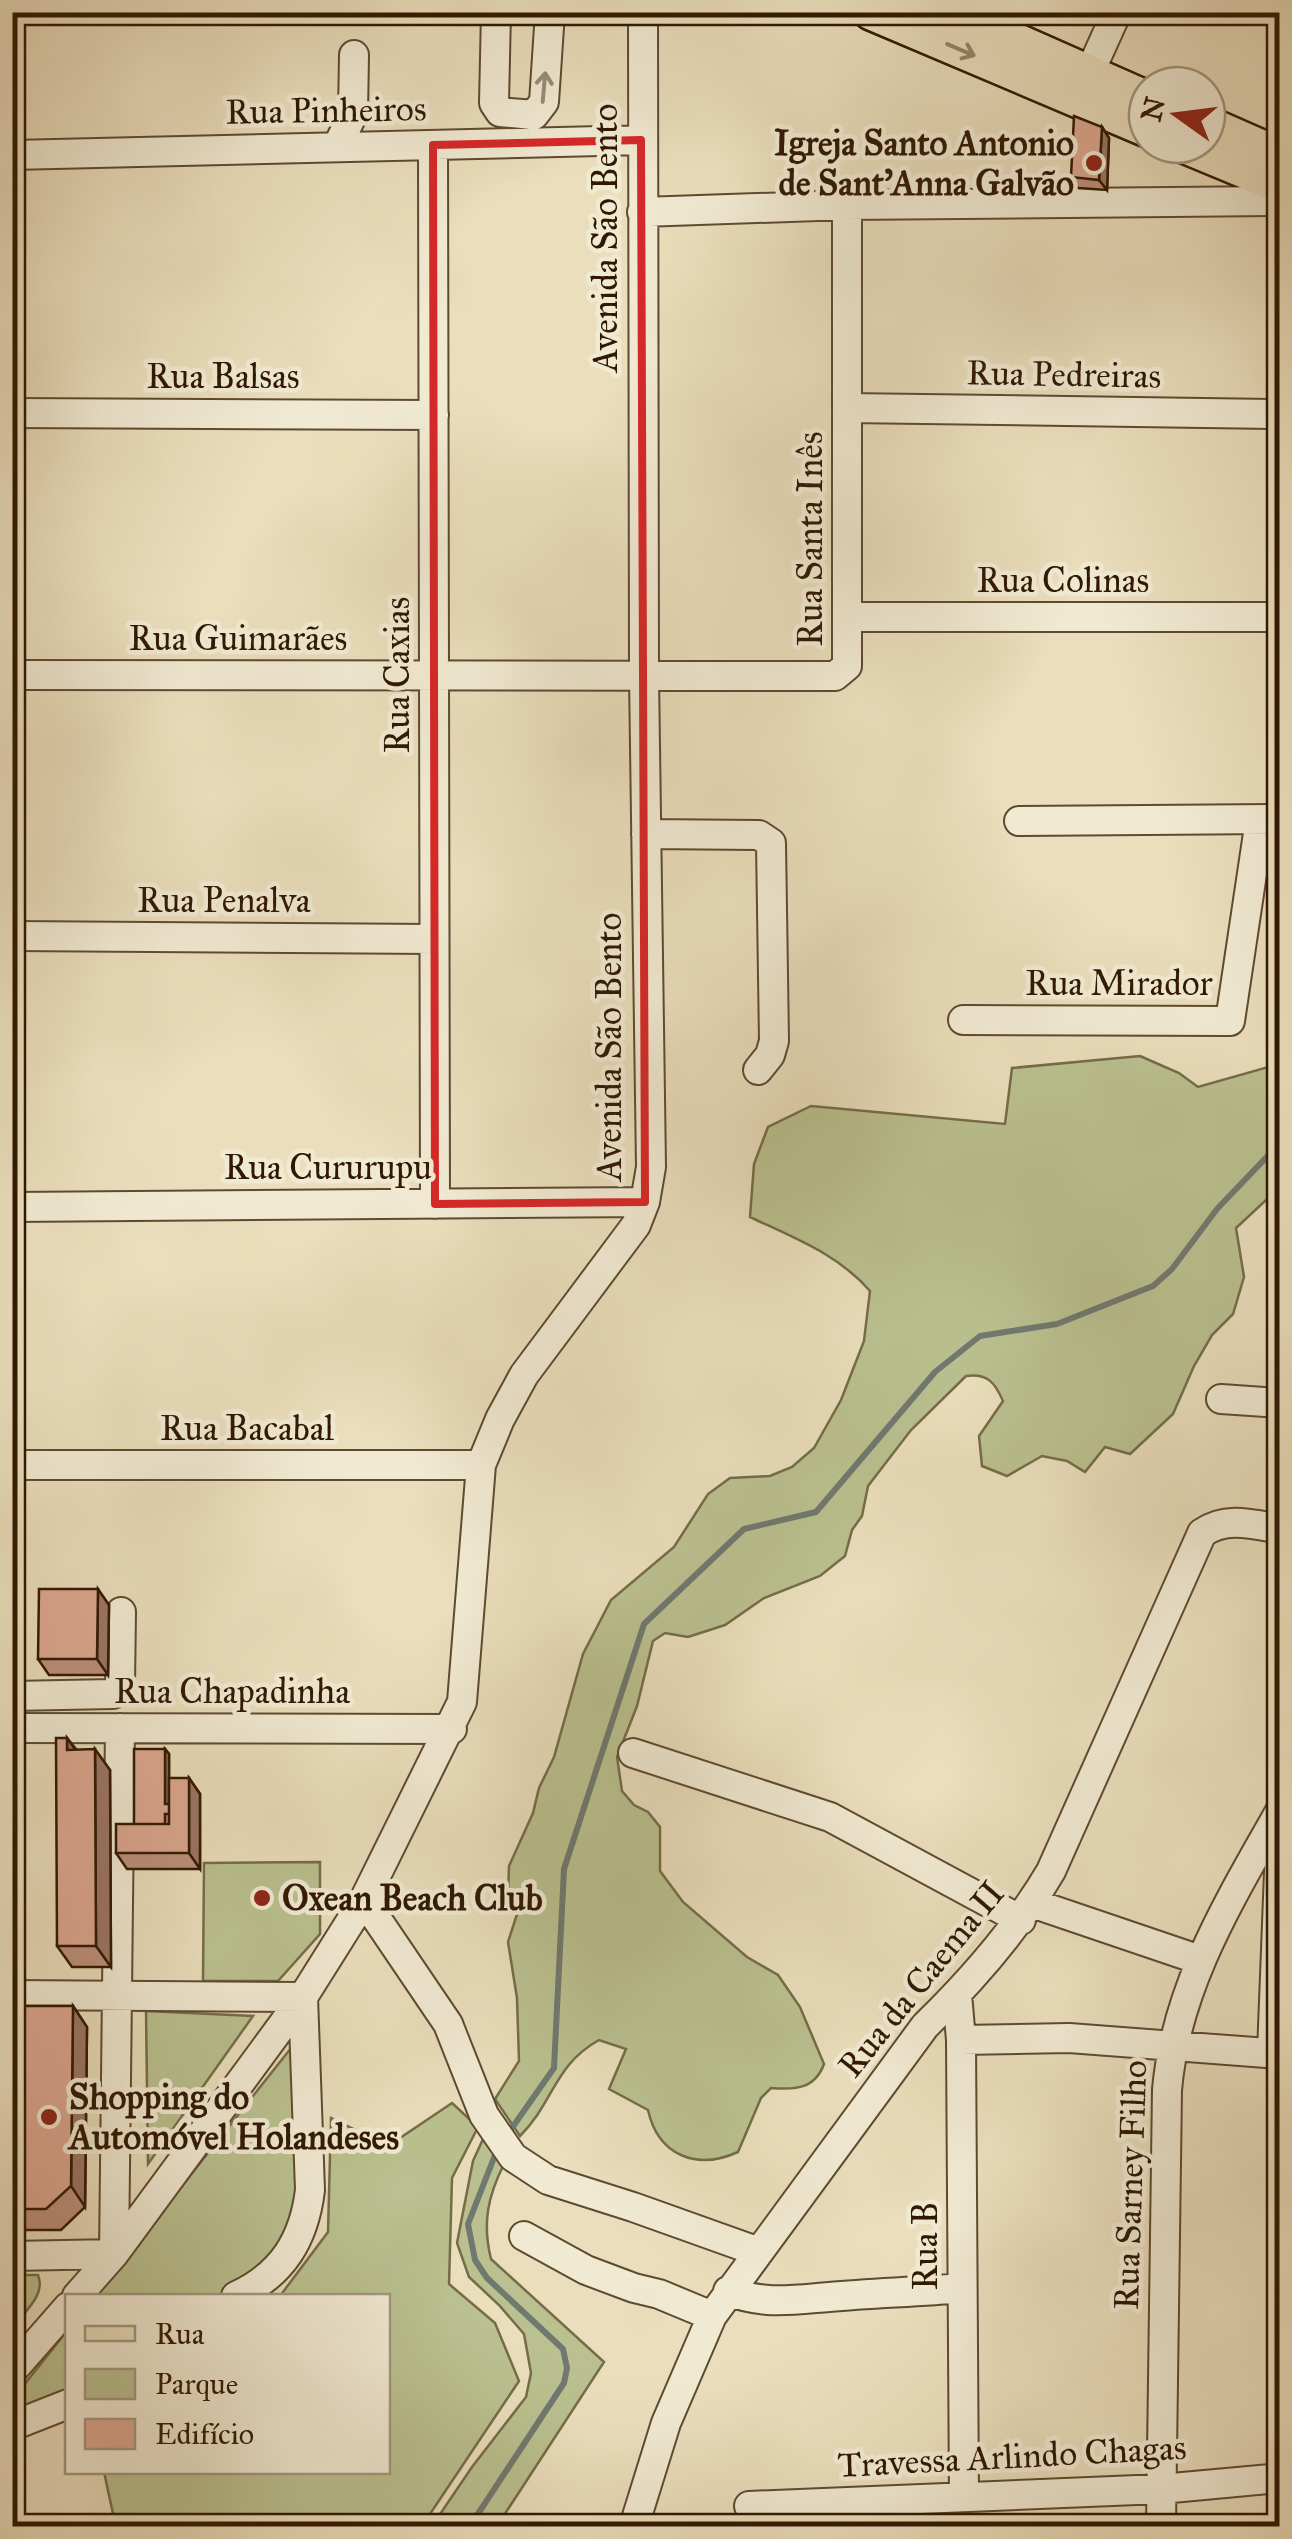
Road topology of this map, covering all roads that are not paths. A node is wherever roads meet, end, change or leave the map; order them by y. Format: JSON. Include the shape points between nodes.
{"nodes":[{"id":1,"x":496,"y":12,"type":"edge"},
{"id":2,"x":550,"y":12,"type":"edge"},
{"id":3,"x":647,"y":12,"type":"edge"},
{"id":4,"x":871,"y":12,"type":"edge"},
{"id":5,"x":950,"y":12,"type":"edge"},
{"id":6,"x":1117,"y":12,"type":"edge"},
{"id":7,"x":354,"y":55,"type":"dead end"},
{"id":8,"x":1089,"y":74,"type":"junction"},
{"id":9,"x":1127,"y":90,"type":"edge"},
{"id":10,"x":520,"y":114,"type":"junction"},
{"id":11,"x":1127,"y":121,"type":"edge"},
{"id":12,"x":1227,"y":133,"type":"edge"},
{"id":13,"x":641,"y":140,"type":"junction"},
{"id":14,"x":520,"y":143,"type":"junction"},
{"id":15,"x":433,"y":145,"type":"junction"},
{"id":16,"x":336,"y":148,"type":"junction"},
{"id":17,"x":12,"y":155,"type":"edge"},
{"id":18,"x":1280,"y":156,"type":"edge"},
{"id":19,"x":1227,"y":163,"type":"edge"},
{"id":20,"x":1280,"y":185,"type":"edge"},
{"id":21,"x":1280,"y":202,"type":"edge"},
{"id":22,"x":847,"y":205,"type":"junction"},
{"id":23,"x":642,"y":212,"type":"junction"},
{"id":24,"x":847,"y":408,"type":"junction"},
{"id":25,"x":12,"y":413,"type":"edge"},
{"id":26,"x":434,"y":414,"type":"junction"},
{"id":27,"x":1280,"y":414,"type":"edge"},
{"id":28,"x":1280,"y":617,"type":"edge"},
{"id":29,"x":847,"y":618,"type":"junction"},
{"id":30,"x":12,"y":675,"type":"edge"},
{"id":31,"x":434,"y":675,"type":"junction"},
{"id":32,"x":644,"y":676,"type":"junction"},
{"id":33,"x":1270,"y":820,"type":"edge"},
{"id":34,"x":1019,"y":821,"type":"dead end"},
{"id":35,"x":646,"y":834,"type":"junction"},
{"id":36,"x":12,"y":936,"type":"edge"},
{"id":37,"x":434,"y":939,"type":"junction"},
{"id":38,"x":963,"y":1020,"type":"dead end"},
{"id":39,"x":758,"y":1070,"type":"dead end"},
{"id":40,"x":645,"y":1202,"type":"junction"},
{"id":41,"x":435,"y":1204,"type":"junction"},
{"id":42,"x":12,"y":1208,"type":"edge"},
{"id":43,"x":1221,"y":1399,"type":"dead end"},
{"id":44,"x":1280,"y":1403,"type":"edge"},
{"id":45,"x":12,"y":1465,"type":"edge"},
{"id":46,"x":481,"y":1465,"type":"junction"},
{"id":47,"x":1280,"y":1529,"type":"edge"},
{"id":48,"x":122,"y":1612,"type":"dead end"},
{"id":49,"x":12,"y":1696,"type":"edge"},
{"id":50,"x":12,"y":1728,"type":"edge"},
{"id":51,"x":120,"y":1728,"type":"junction"},
{"id":52,"x":452,"y":1729,"type":"junction"},
{"id":53,"x":633,"y":1753,"type":"dead end"},
{"id":54,"x":1280,"y":1811,"type":"edge"},
{"id":55,"x":1280,"y":1846,"type":"edge"},
{"id":56,"x":364,"y":1900,"type":"junction"},
{"id":57,"x":1027,"y":1911,"type":"junction"},
{"id":58,"x":1200,"y":1960,"type":"junction"},
{"id":59,"x":957,"y":1994,"type":"junction"},
{"id":60,"x":12,"y":1995,"type":"edge"},
{"id":61,"x":118,"y":1996,"type":"junction"},
{"id":62,"x":303,"y":1997,"type":"junction"},
{"id":63,"x":961,"y":2040,"type":"junction"},
{"id":64,"x":1172,"y":2044,"type":"junction"},
{"id":65,"x":1276,"y":2054,"type":"edge"},
{"id":66,"x":524,"y":2236,"type":"dead end"},
{"id":67,"x":759,"y":2252,"type":"junction"},
{"id":68,"x":114,"y":2254,"type":"junction"},
{"id":69,"x":12,"y":2256,"type":"edge"},
{"id":70,"x":962,"y":2288,"type":"junction"},
{"id":71,"x":728,"y":2291,"type":"junction"},
{"id":72,"x":79,"y":2294,"type":"edge"},
{"id":73,"x":240,"y":2294,"type":"edge"},
{"id":74,"x":65,"y":2311,"type":"edge"},
{"id":75,"x":712,"y":2316,"type":"junction"},
{"id":76,"x":12,"y":2371,"type":"edge"},
{"id":77,"x":65,"y":2405,"type":"edge"},
{"id":78,"x":12,"y":2426,"type":"edge"},
{"id":79,"x":1280,"y":2478,"type":"edge"},
{"id":80,"x":1162,"y":2489,"type":"junction"},
{"id":81,"x":964,"y":2497,"type":"junction"},
{"id":82,"x":748,"y":2506,"type":"dead end"},
{"id":83,"x":634,"y":2526,"type":"edge"},
{"id":84,"x":1161,"y":2526,"type":"edge"}],
"edges":[{"from":1,"to":10,"type":"street","via":[[494,103],[500,112]]},
{"from":10,"to":2,"type":"street","one_way":true,"via":[[534,115],[544,102]]},
{"from":3,"to":13,"type":"street","name":"Avenida São Bento"},
{"from":4,"to":11,"type":"main road","one_way":true},
{"from":5,"to":8,"type":"main road"},
{"from":6,"to":8,"type":"street"},
{"from":7,"to":16,"type":"street","via":[[353,114]]},
{"from":8,"to":9,"type":"main road"},
{"from":10,"to":14,"type":"street"},
{"from":12,"to":18,"type":"main road"},
{"from":13,"to":14,"type":"street","name":"Rua Pinheiros"},
{"from":13,"to":23,"type":"street","name":"Avenida São Bento"},
{"from":14,"to":15,"type":"street","name":"Rua Pinheiros"},
{"from":15,"to":16,"type":"street","name":"Rua Pinheiros"},
{"from":15,"to":26,"type":"street","name":"Rua Caxias"},
{"from":16,"to":17,"type":"street","name":"Rua Pinheiros"},
{"from":19,"to":20,"type":"main road"},
{"from":21,"to":22,"type":"street"},
{"from":22,"to":23,"type":"street"},
{"from":22,"to":24,"type":"street","name":"Rua Santa Inês"},
{"from":23,"to":32,"type":"street","name":"Avenida São Bento"},
{"from":24,"to":27,"type":"street","name":"Rua Pedreiras"},
{"from":24,"to":29,"type":"street","name":"Rua Santa Inês"},
{"from":25,"to":26,"type":"street","name":"Rua Balsas"},
{"from":26,"to":31,"type":"street","name":"Rua Caxias"},
{"from":28,"to":29,"type":"street","name":"Rua Colinas"},
{"from":29,"to":32,"type":"street","name":"Rua Santa Inês","via":[[848,666],[835,676]]},
{"from":30,"to":31,"type":"street","name":"Rua Guimarães"},
{"from":31,"to":32,"type":"street","name":"Rua Guimarães"},
{"from":31,"to":37,"type":"street","name":"Rua Caxias"},
{"from":32,"to":35,"type":"street","name":"Avenida São Bento"},
{"from":33,"to":34,"type":"street"},
{"from":33,"to":38,"type":"street","name":"Rua Mirador","via":[[1230,1022]]},
{"from":35,"to":39,"type":"street","via":[[759,835],[771,843],[774,1040]]},
{"from":35,"to":40,"type":"street","name":"Avenida São Bento","via":[[651,1167]]},
{"from":36,"to":37,"type":"street","name":"Rua Penalva"},
{"from":37,"to":41,"type":"street","name":"Rua Caxias"},
{"from":40,"to":41,"type":"street","name":"Rua Cururupu"},
{"from":40,"to":46,"type":"street","name":"Avenida São Bento","via":[[636,1225],[524,1375]]},
{"from":41,"to":42,"type":"street","name":"Rua Cururupu"},
{"from":43,"to":44,"type":"street"},
{"from":45,"to":46,"type":"street","name":"Rua Bacabal"},
{"from":46,"to":52,"type":"street","name":"Avenida São Bento","via":[[462,1702]]},
{"from":47,"to":57,"type":"street","name":"Rua da Caema II","via":[[1216,1523],[1202,1533]]},
{"from":48,"to":49,"type":"street","via":[[120,1685],[113,1694]]},
{"from":50,"to":51,"type":"street","name":"Rua Chapadinha"},
{"from":51,"to":52,"type":"street","name":"Rua Chapadinha"},
{"from":51,"to":61,"type":"street"},
{"from":52,"to":56,"type":"street","name":"Avenida São Bento"},
{"from":53,"to":57,"type":"street","via":[[830,1816]]},
{"from":54,"to":58,"type":"street","name":"Rua Sarney Filho"},
{"from":55,"to":65,"type":"street"},
{"from":56,"to":62,"type":"street","name":"Avenida São Bento"},
{"from":56,"to":67,"type":"street","via":[[448,2024],[484,2115],[513,2158],[548,2180]]},
{"from":57,"to":58,"type":"street"},
{"from":57,"to":59,"type":"street","name":"Rua da Caema II"},
{"from":58,"to":64,"type":"street","name":"Rua Sarney Filho"},
{"from":59,"to":63,"type":"street","name":"Rua B"},
{"from":59,"to":67,"type":"street","name":"Rua da Caema II","via":[[925,2026]]},
{"from":60,"to":61,"type":"street"},
{"from":61,"to":62,"type":"street"},
{"from":61,"to":68,"type":"street"},
{"from":62,"to":68,"type":"street","name":"Avenida São Bento"},
{"from":62,"to":73,"type":"street","via":[[307,2213],[277,2269]]},
{"from":63,"to":64,"type":"street"},
{"from":63,"to":70,"type":"street","name":"Rua B"},
{"from":64,"to":65,"type":"street"},
{"from":64,"to":80,"type":"street","name":"Rua Sarney Filho"},
{"from":66,"to":75,"type":"street","via":[[586,2270]]},
{"from":67,"to":71,"type":"street","name":"Rua da Caema II"},
{"from":68,"to":69,"type":"street"},
{"from":68,"to":72,"type":"street","name":"Avenida São Bento"},
{"from":70,"to":71,"type":"street","via":[[786,2303]]},
{"from":70,"to":81,"type":"street","name":"Rua B"},
{"from":71,"to":75,"type":"street","name":"Rua da Caema II"},
{"from":74,"to":76,"type":"street"},
{"from":75,"to":83,"type":"street","name":"Rua da Caema II","via":[[666,2423]]},
{"from":77,"to":78,"type":"street"},
{"from":79,"to":80,"type":"street","name":"Travessa Arlindo Chagas"},
{"from":80,"to":81,"type":"street","name":"Travessa Arlindo Chagas"},
{"from":80,"to":84,"type":"street","name":"Rua Sarney Filho"},
{"from":81,"to":82,"type":"street","name":"Travessa Arlindo Chagas"}]}
